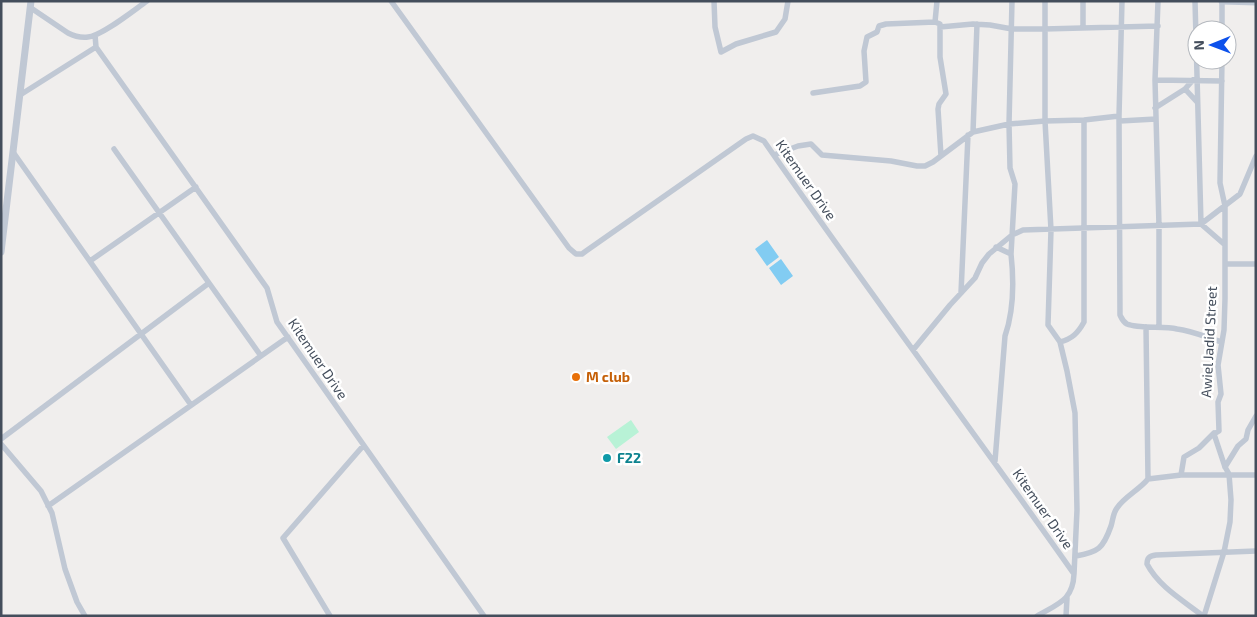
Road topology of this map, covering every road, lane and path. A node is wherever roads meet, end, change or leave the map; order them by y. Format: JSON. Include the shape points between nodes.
{"nodes":[{"id":1,"x":147,"y":1,"type":"edge"},
{"id":2,"x":391,"y":1,"type":"edge"},
{"id":3,"x":714,"y":1,"type":"edge"},
{"id":4,"x":788,"y":1,"type":"edge"},
{"id":5,"x":937,"y":1,"type":"edge"},
{"id":6,"x":1012,"y":1,"type":"edge"},
{"id":7,"x":1045,"y":1,"type":"edge"},
{"id":8,"x":1083,"y":1,"type":"edge"},
{"id":9,"x":1122,"y":1,"type":"edge"},
{"id":10,"x":1158,"y":1,"type":"edge"},
{"id":11,"x":1195,"y":1,"type":"edge"},
{"id":12,"x":1222,"y":2,"type":"edge"},
{"id":13,"x":1256,"y":2,"type":"edge"},
{"id":14,"x":31,"y":4,"type":"edge"},
{"id":15,"x":1222,"y":20,"type":"edge"},
{"id":16,"x":938,"y":24,"type":"junction"},
{"id":17,"x":977,"y":24,"type":"junction"},
{"id":18,"x":1158,"y":26,"type":"junction"},
{"id":19,"x":1121,"y":27,"type":"junction"},
{"id":20,"x":1083,"y":28,"type":"junction"},
{"id":21,"x":1012,"y":29,"type":"junction"},
{"id":22,"x":1044,"y":29,"type":"junction"},
{"id":23,"x":95,"y":36,"type":"junction"},
{"id":24,"x":96,"y":47,"type":"junction"},
{"id":25,"x":1222,"y":70,"type":"edge"},
{"id":26,"x":1155,"y":80,"type":"junction"},
{"id":27,"x":1195,"y":80,"type":"junction"},
{"id":28,"x":1222,"y":81,"type":"junction"},
{"id":29,"x":1185,"y":89,"type":"junction"},
{"id":30,"x":813,"y":93,"type":"dead end"},
{"id":31,"x":20,"y":95,"type":"junction"},
{"id":32,"x":1197,"y":102,"type":"junction"},
{"id":33,"x":1155,"y":108,"type":"junction"},
{"id":34,"x":1120,"y":118,"type":"junction"},
{"id":35,"x":1156,"y":119,"type":"junction"},
{"id":36,"x":1084,"y":120,"type":"junction"},
{"id":37,"x":1045,"y":122,"type":"junction"},
{"id":38,"x":1009,"y":124,"type":"junction"},
{"id":39,"x":970,"y":134,"type":"junction"},
{"id":40,"x":114,"y":149,"type":"dead end"},
{"id":41,"x":13,"y":152,"type":"junction"},
{"id":42,"x":774,"y":155,"type":"junction"},
{"id":43,"x":941,"y":156,"type":"junction"},
{"id":44,"x":1255,"y":161,"type":"edge"},
{"id":45,"x":196,"y":187,"type":"junction"},
{"id":46,"x":1225,"y":206,"type":"junction"},
{"id":47,"x":159,"y":213,"type":"junction"},
{"id":48,"x":1201,"y":224,"type":"junction"},
{"id":49,"x":1120,"y":226,"type":"junction"},
{"id":50,"x":1159,"y":226,"type":"junction"},
{"id":51,"x":1084,"y":227,"type":"junction"},
{"id":52,"x":1051,"y":230,"type":"junction"},
{"id":53,"x":1012,"y":235,"type":"junction"},
{"id":54,"x":1224,"y":244,"type":"junction"},
{"id":55,"x":996,"y":247,"type":"junction"},
{"id":56,"x":1,"y":252,"type":"edge"},
{"id":57,"x":1011,"y":254,"type":"junction"},
{"id":58,"x":90,"y":261,"type":"junction"},
{"id":59,"x":1225,"y":264,"type":"junction"},
{"id":60,"x":1256,"y":264,"type":"edge"},
{"id":61,"x":209,"y":284,"type":"junction"},
{"id":62,"x":961,"y":292,"type":"junction"},
{"id":63,"x":1159,"y":326,"type":"junction"},
{"id":64,"x":1146,"y":327,"type":"junction"},
{"id":65,"x":141,"y":334,"type":"junction"},
{"id":66,"x":288,"y":337,"type":"junction"},
{"id":67,"x":1060,"y":342,"type":"junction"},
{"id":68,"x":1222,"y":342,"type":"junction"},
{"id":69,"x":913,"y":350,"type":"junction"},
{"id":70,"x":262,"y":356,"type":"junction"},
{"id":71,"x":191,"y":405,"type":"junction"},
{"id":72,"x":1256,"y":416,"type":"edge"},
{"id":73,"x":1214,"y":433,"type":"junction"},
{"id":74,"x":1,"y":439,"type":"edge"},
{"id":75,"x":1,"y":444,"type":"edge"},
{"id":76,"x":363,"y":446,"type":"junction"},
{"id":77,"x":995,"y":461,"type":"junction"},
{"id":78,"x":1225,"y":467,"type":"junction"},
{"id":79,"x":1181,"y":475,"type":"junction"},
{"id":80,"x":1229,"y":475,"type":"junction"},
{"id":81,"x":1256,"y":475,"type":"edge"},
{"id":82,"x":1148,"y":478,"type":"junction"},
{"id":83,"x":48,"y":506,"type":"junction"},
{"id":84,"x":1256,"y":551,"type":"edge"},
{"id":85,"x":1224,"y":552,"type":"junction"},
{"id":86,"x":1076,"y":556,"type":"junction"},
{"id":87,"x":1074,"y":574,"type":"junction"},
{"id":88,"x":1067,"y":598,"type":"junction"},
{"id":89,"x":85,"y":616,"type":"edge"},
{"id":90,"x":330,"y":616,"type":"edge"},
{"id":91,"x":484,"y":616,"type":"edge"},
{"id":92,"x":1037,"y":616,"type":"edge"},
{"id":93,"x":1066,"y":616,"type":"edge"},
{"id":94,"x":1204,"y":616,"type":"edge"}],
"edges":[{"from":1,"to":23,"type":"street"},
{"from":2,"to":42,"type":"street","name":"Kitemuer Drive","via":[[576,254],[582,254],[746,139],[758,137]]},
{"from":3,"to":4,"type":"street","via":[[721,52],[776,32],[785,19]]},
{"from":5,"to":16,"type":"street"},
{"from":6,"to":21,"type":"street"},
{"from":7,"to":22,"type":"street"},
{"from":8,"to":20,"type":"street"},
{"from":9,"to":19,"type":"street"},
{"from":10,"to":18,"type":"street"},
{"from":11,"to":27,"type":"street"},
{"from":12,"to":13,"type":"street"},
{"from":12,"to":15,"type":"street"},
{"from":14,"to":23,"type":"street","via":[[68,33],[88,38]]},
{"from":14,"to":31,"type":"street"},
{"from":16,"to":17,"type":"street"},
{"from":16,"to":30,"type":"street","via":[[879,26],[877,32],[867,37],[864,51],[866,82],[860,86]]},
{"from":16,"to":43,"type":"street","via":[[946,94],[938,109]]},
{"from":17,"to":21,"type":"street"},
{"from":17,"to":39,"type":"street"},
{"from":18,"to":19,"type":"street"},
{"from":18,"to":26,"type":"street"},
{"from":19,"to":20,"type":"street"},
{"from":19,"to":34,"type":"street"},
{"from":20,"to":22,"type":"street"},
{"from":21,"to":22,"type":"street"},
{"from":21,"to":38,"type":"street"},
{"from":22,"to":37,"type":"street"},
{"from":23,"to":24,"type":"street"},
{"from":24,"to":31,"type":"street"},
{"from":24,"to":45,"type":"street","name":"Kitemuer Drive"},
{"from":25,"to":28,"type":"street","name":"Awiel Jadid Street"},
{"from":26,"to":27,"type":"street"},
{"from":26,"to":33,"type":"street"},
{"from":27,"to":28,"type":"street"},
{"from":27,"to":29,"type":"street"},
{"from":27,"to":32,"type":"street"},
{"from":28,"to":46,"type":"street","name":"Awiel Jadid Street","via":[[1220,183]]},
{"from":29,"to":32,"type":"street"},
{"from":29,"to":33,"type":"street"},
{"from":31,"to":41,"type":"street"},
{"from":32,"to":48,"type":"street"},
{"from":33,"to":35,"type":"street"},
{"from":34,"to":35,"type":"street"},
{"from":34,"to":36,"type":"street"},
{"from":34,"to":49,"type":"street"},
{"from":35,"to":50,"type":"street"},
{"from":36,"to":37,"type":"street"},
{"from":36,"to":51,"type":"street"},
{"from":37,"to":38,"type":"street"},
{"from":37,"to":52,"type":"street"},
{"from":38,"to":39,"type":"street"},
{"from":38,"to":53,"type":"street","via":[[1010,168],[1015,184]]},
{"from":39,"to":43,"type":"street"},
{"from":39,"to":62,"type":"street"},
{"from":40,"to":47,"type":"street"},
{"from":41,"to":56,"type":"street"},
{"from":41,"to":58,"type":"street"},
{"from":42,"to":43,"type":"street","via":[[811,144],[822,155],[908,165],[925,166]]},
{"from":42,"to":69,"type":"street","name":"Kitemuer Drive"},
{"from":44,"to":46,"type":"street","via":[[1240,194]]},
{"from":45,"to":47,"type":"street"},
{"from":45,"to":66,"type":"street","name":"Kitemuer Drive","via":[[267,288],[277,322]]},
{"from":46,"to":48,"type":"street"},
{"from":46,"to":54,"type":"street","name":"Awiel Jadid Street"},
{"from":47,"to":58,"type":"street"},
{"from":47,"to":61,"type":"street"},
{"from":48,"to":50,"type":"street"},
{"from":48,"to":54,"type":"street"},
{"from":49,"to":50,"type":"street"},
{"from":49,"to":51,"type":"street"},
{"from":49,"to":64,"type":"street","via":[[1120,315],[1127,324]]},
{"from":50,"to":63,"type":"street"},
{"from":51,"to":52,"type":"street"},
{"from":51,"to":67,"type":"street","via":[[1084,322],[1079,331]]},
{"from":52,"to":53,"type":"street","via":[[1023,230]]},
{"from":52,"to":67,"type":"street","via":[[1048,325]]},
{"from":53,"to":55,"type":"street"},
{"from":53,"to":57,"type":"street"},
{"from":54,"to":59,"type":"street","name":"Awiel Jadid Street"},
{"from":55,"to":57,"type":"street"},
{"from":55,"to":62,"type":"street"},
{"from":57,"to":77,"type":"street","via":[[1010,322],[1005,336]]},
{"from":58,"to":65,"type":"street"},
{"from":59,"to":60,"type":"street"},
{"from":59,"to":68,"type":"street","name":"Awiel Jadid Street"},
{"from":61,"to":65,"type":"street"},
{"from":61,"to":70,"type":"street"},
{"from":62,"to":69,"type":"street"},
{"from":63,"to":64,"type":"street"},
{"from":63,"to":68,"type":"street","via":[[1185,330]]},
{"from":64,"to":82,"type":"street"},
{"from":65,"to":71,"type":"street"},
{"from":65,"to":74,"type":"street"},
{"from":66,"to":70,"type":"street"},
{"from":66,"to":76,"type":"street","name":"Kitemuer Drive"},
{"from":67,"to":86,"type":"street","via":[[1075,414]]},
{"from":68,"to":73,"type":"street","name":"Awiel Jadid Street","via":[[1218,365],[1220,430]]},
{"from":69,"to":77,"type":"street","name":"Kitemuer Drive"},
{"from":70,"to":71,"type":"street"},
{"from":71,"to":83,"type":"street"},
{"from":72,"to":78,"type":"street","via":[[1246,440],[1238,446]]},
{"from":73,"to":78,"type":"street"},
{"from":73,"to":79,"type":"street","via":[[1184,457]]},
{"from":75,"to":83,"type":"street","via":[[41,491]]},
{"from":76,"to":90,"type":"street","via":[[283,538]]},
{"from":76,"to":91,"type":"street","name":"Kitemuer Drive"},
{"from":77,"to":87,"type":"street","name":"Kitemuer Drive"},
{"from":78,"to":80,"type":"street"},
{"from":79,"to":80,"type":"street"},
{"from":79,"to":82,"type":"street"},
{"from":80,"to":81,"type":"street"},
{"from":80,"to":85,"type":"street","via":[[1231,507]]},
{"from":82,"to":86,"type":"street","via":[[1116,509],[1099,549]]},
{"from":83,"to":89,"type":"street","via":[[77,602]]},
{"from":84,"to":85,"type":"street"},
{"from":85,"to":94,"type":"street"},
{"from":85,"to":94,"type":"street","via":[[1156,554],[1147,559],[1159,580]]},
{"from":86,"to":87,"type":"street"},
{"from":87,"to":88,"type":"street","via":[[1074,585]]},
{"from":88,"to":92,"type":"street"},
{"from":88,"to":93,"type":"street"}]}
